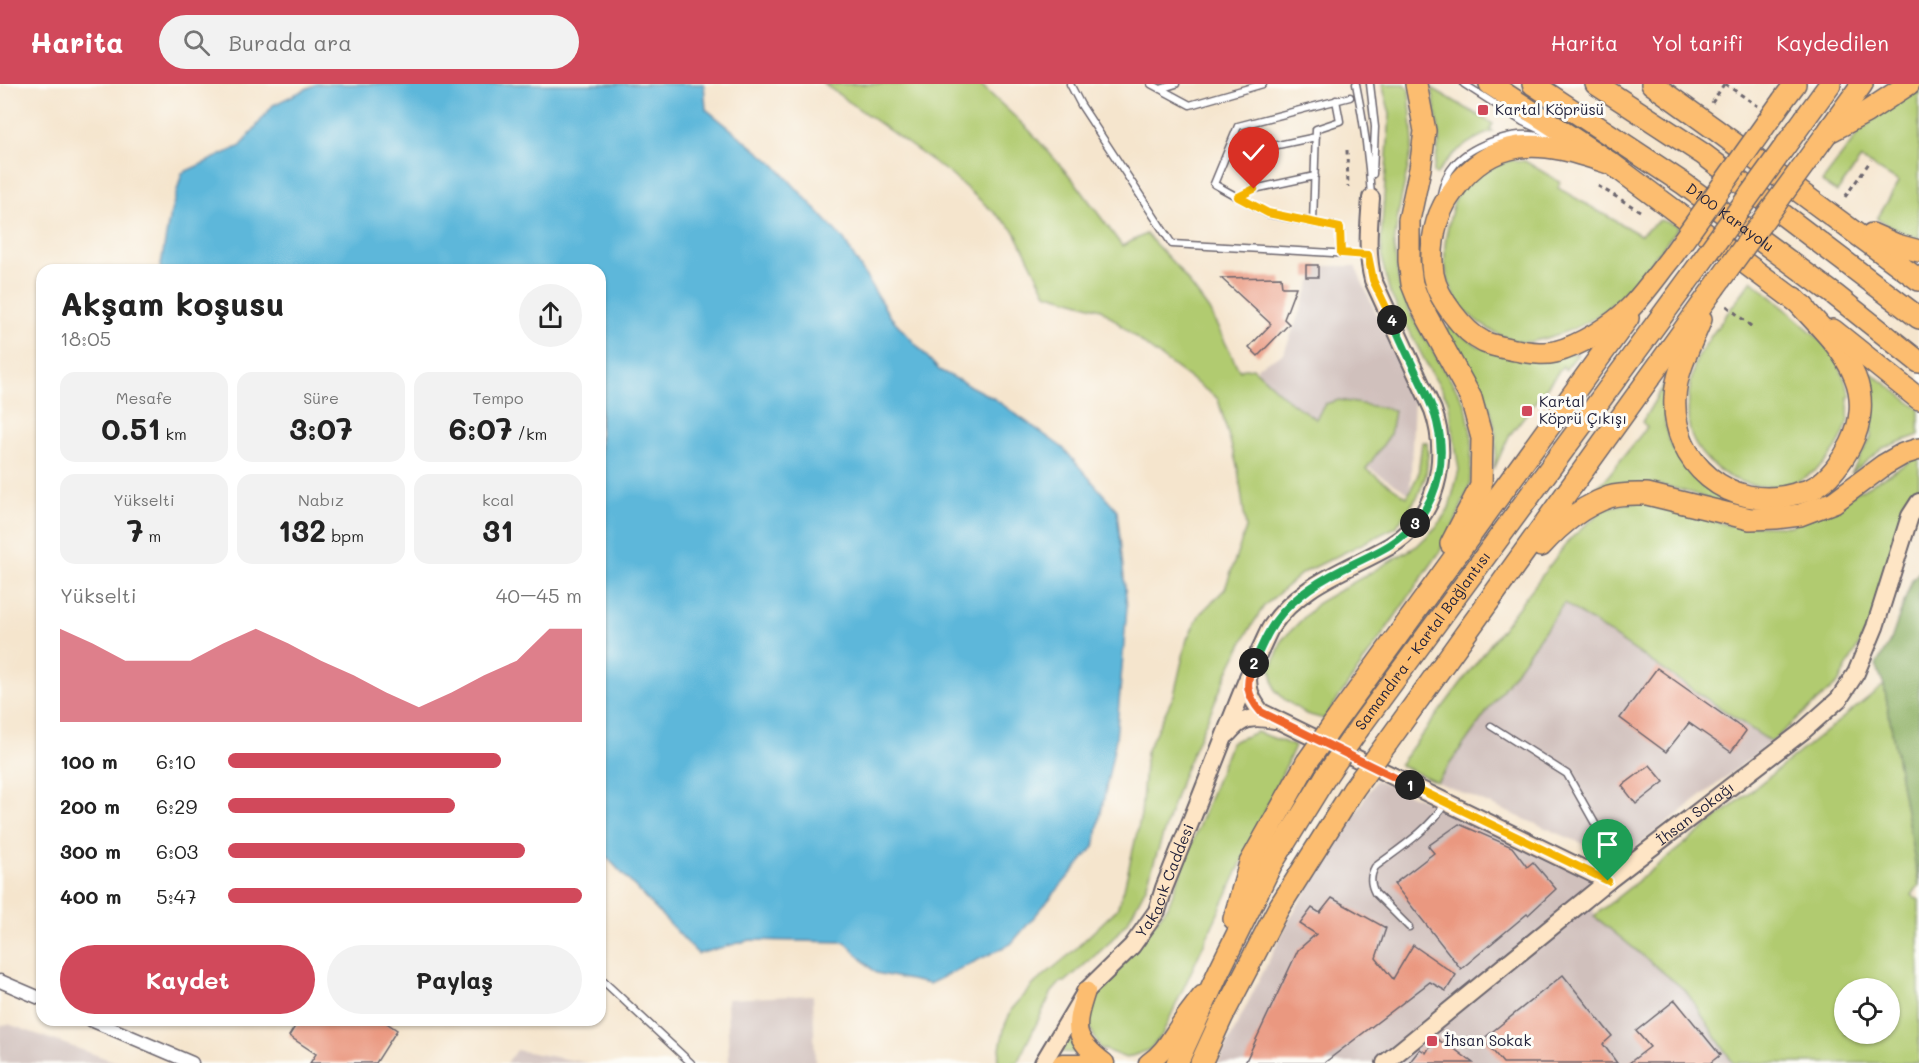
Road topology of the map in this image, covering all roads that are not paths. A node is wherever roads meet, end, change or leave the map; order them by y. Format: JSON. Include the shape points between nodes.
{"nodes":[{"id":1,"x":1070,"y":84,"type":"edge"},
{"id":2,"x":1151,"y":84,"type":"edge"},
{"id":3,"x":1176,"y":84,"type":"edge"},
{"id":4,"x":1263,"y":84,"type":"edge"},
{"id":5,"x":1356,"y":84,"type":"edge"},
{"id":6,"x":1370,"y":84,"type":"edge"},
{"id":7,"x":1416,"y":84,"type":"edge"},
{"id":8,"x":1464,"y":84,"type":"edge"},
{"id":9,"x":1490,"y":84,"type":"edge"},
{"id":10,"x":1533,"y":84,"type":"edge"},
{"id":11,"x":1596,"y":84,"type":"edge"},
{"id":12,"x":1652,"y":84,"type":"edge"},
{"id":13,"x":1671,"y":84,"type":"edge"},
{"id":14,"x":1830,"y":84,"type":"edge"},
{"id":15,"x":1862,"y":84,"type":"edge"},
{"id":16,"x":1909,"y":84,"type":"edge"},
{"id":17,"x":1160,"y":89,"type":"junction"},
{"id":18,"x":1783,"y":94,"type":"edge"},
{"id":19,"x":1350,"y":97,"type":"dead end"},
{"id":20,"x":1336,"y":100,"type":"junction"},
{"id":21,"x":1716,"y":130,"type":"junction"},
{"id":22,"x":1827,"y":133,"type":"junction"},
{"id":23,"x":1316,"y":137,"type":"junction"},
{"id":24,"x":1226,"y":156,"type":"junction"},
{"id":25,"x":1612,"y":164,"type":"junction"},
{"id":26,"x":1315,"y":176,"type":"junction"},
{"id":27,"x":1238,"y":197,"type":"junction"},
{"id":28,"x":1371,"y":198,"type":"junction"},
{"id":29,"x":1818,"y":205,"type":"junction"},
{"id":30,"x":1313,"y":223,"type":"junction"},
{"id":31,"x":1919,"y":251,"type":"edge"},
{"id":32,"x":1341,"y":253,"type":"junction"},
{"id":33,"x":1368,"y":255,"type":"junction"},
{"id":34,"x":1670,"y":259,"type":"junction"},
{"id":35,"x":1919,"y":280,"type":"edge"},
{"id":36,"x":1714,"y":288,"type":"junction"},
{"id":37,"x":1794,"y":298,"type":"junction"},
{"id":38,"x":1919,"y":318,"type":"edge"},
{"id":39,"x":1919,"y":362,"type":"edge"},
{"id":40,"x":1919,"y":399,"type":"edge"},
{"id":41,"x":1919,"y":449,"type":"edge"},
{"id":42,"x":1919,"y":502,"type":"edge"},
{"id":43,"x":1425,"y":595,"type":"junction"},
{"id":44,"x":1485,"y":605,"type":"junction"},
{"id":45,"x":1248,"y":675,"type":"junction"},
{"id":46,"x":1278,"y":720,"type":"junction"},
{"id":47,"x":1491,"y":726,"type":"dead end"},
{"id":48,"x":1222,"y":741,"type":"junction"},
{"id":49,"x":1447,"y":802,"type":"junction"},
{"id":50,"x":1608,"y":881,"type":"junction"},
{"id":51,"x":1409,"y":927,"type":"dead end"},
{"id":52,"x":1219,"y":971,"type":"junction"},
{"id":53,"x":0,"y":981,"type":"edge"},
{"id":54,"x":606,"y":984,"type":"edge"},
{"id":55,"x":1086,"y":991,"type":"junction"},
{"id":56,"x":36,"y":996,"type":"edge"},
{"id":57,"x":105,"y":1026,"type":"edge"},
{"id":58,"x":192,"y":1063,"type":"edge"},
{"id":59,"x":691,"y":1063,"type":"edge"},
{"id":60,"x":1043,"y":1063,"type":"edge"},
{"id":61,"x":1062,"y":1063,"type":"edge"},
{"id":62,"x":1082,"y":1063,"type":"edge"},
{"id":63,"x":1105,"y":1063,"type":"edge"},
{"id":64,"x":1148,"y":1063,"type":"edge"},
{"id":65,"x":1177,"y":1063,"type":"edge"},
{"id":66,"x":1202,"y":1063,"type":"edge"},
{"id":67,"x":1385,"y":1063,"type":"edge"}],
"edges":[{"from":1,"to":32,"type":"lane","via":[[1172,244]]},
{"from":2,"to":17,"type":"lane"},
{"from":3,"to":17,"type":"lane"},
{"from":4,"to":17,"type":"lane","via":[[1190,105]]},
{"from":5,"to":28,"type":"lane","via":[[1369,156]]},
{"from":6,"to":28,"type":"lane","via":[[1375,127]]},
{"from":7,"to":43,"type":"highway","via":[[1425,131],[1409,220],[1413,284],[1471,398],[1482,438],[1481,486]]},
{"from":8,"to":25,"type":"lane","via":[[1522,122]]},
{"from":9,"to":25,"type":"highway"},
{"from":10,"to":39,"type":"highway","name":"D100 Karayolu","via":[[1684,184]]},
{"from":11,"to":38,"type":"highway","via":[[1703,154]]},
{"from":12,"to":21,"type":"highway"},
{"from":13,"to":21,"type":"highway"},
{"from":14,"to":52,"type":"highway","name":"Samandıra - Kartal Bağlantısı","bridge":true,"via":[[1359,728],[1271,865]]},
{"from":15,"to":22,"type":"highway"},
{"from":16,"to":22,"type":"highway"},
{"from":18,"to":34,"type":"highway","bridge":true},
{"from":19,"to":20,"type":"lane"},
{"from":20,"to":23,"type":"lane","via":[[1340,121],[1316,129]]},
{"from":20,"to":24,"type":"lane","via":[[1238,126]]},
{"from":21,"to":29,"type":"highway"},
{"from":22,"to":36,"type":"highway","bridge":true},
{"from":23,"to":24,"type":"lane"},
{"from":23,"to":26,"type":"lane"},
{"from":24,"to":27,"type":"lane","via":[[1214,184]]},
{"from":25,"to":34,"type":"highway","via":[[1547,147],[1506,150],[1475,165],[1443,207],[1432,246],[1433,276],[1446,305],[1463,327],[1483,341],[1509,349],[1554,352],[1580,343],[1629,309]]},
{"from":25,"to":37,"type":"highway"},
{"from":26,"to":27,"type":"lane","via":[[1254,189]]},
{"from":26,"to":30,"type":"lane"},
{"from":27,"to":30,"type":"lane","via":[[1268,213]]},
{"from":28,"to":33,"type":"street","name":"Yakacık Caddesi"},
{"from":29,"to":31,"type":"highway","via":[[1871,234]]},
{"from":29,"to":35,"type":"highway"},
{"from":30,"to":32,"type":"lane","via":[[1340,228]]},
{"from":32,"to":33,"type":"lane"},
{"from":33,"to":45,"type":"street","name":"Yakacık Caddesi","via":[[1373,280],[1438,424],[1440,468],[1436,487],[1407,533],[1322,580],[1282,614]]},
{"from":34,"to":43,"type":"highway"},
{"from":36,"to":37,"type":"highway","via":[[1683,364],[1675,395],[1675,421],[1682,444],[1712,481],[1736,493],[1762,499],[1813,488],[1832,472],[1856,434],[1860,412],[1850,366]]},
{"from":36,"to":44,"type":"highway","name":"Samandıra - Kartal Bağlantısı"},
{"from":37,"to":40,"type":"highway"},
{"from":41,"to":44,"type":"highway","via":[[1884,465],[1834,502],[1800,516],[1750,519],[1647,494],[1610,497],[1557,528]]},
{"from":42,"to":50,"type":"street","name":"İhsan Sokağı","via":[[1910,516],[1865,653],[1839,699]]},
{"from":43,"to":52,"type":"highway","bridge":true,"via":[[1307,762],[1250,863]]},
{"from":44,"to":66,"type":"highway","name":"Samandıra - Kartal Bağlantısı","bridge":true,"via":[[1353,790],[1278,909]]},
{"from":45,"to":46,"type":"street","via":[[1253,702],[1261,712]]},
{"from":45,"to":48,"type":"street","name":"Yakacık Caddesi"},
{"from":46,"to":48,"type":"street","via":[[1248,719],[1236,724]]},
{"from":46,"to":49,"type":"street"},
{"from":47,"to":50,"type":"lane","via":[[1567,774],[1602,836],[1611,860]]},
{"from":48,"to":55,"type":"street","name":"Yakacık Caddesi","via":[[1157,911],[1132,946]]},
{"from":49,"to":50,"type":"street"},
{"from":49,"to":51,"type":"lane","via":[[1425,829],[1372,873],[1374,893]]},
{"from":50,"to":67,"type":"street","name":"İhsan Sokağı"},
{"from":52,"to":64,"type":"main road","via":[[1168,1045]]},
{"from":52,"to":65,"type":"highway","name":"Samandıra - Kartal Bağlantısı"},
{"from":53,"to":56,"type":"street"},
{"from":54,"to":59,"type":"lane"},
{"from":55,"to":60,"type":"street","name":"Yakacık Caddesi"},
{"from":55,"to":63,"type":"main road","via":[[1076,1028],[1092,1053]]},
{"from":57,"to":58,"type":"street"},
{"from":61,"to":62,"type":"main road"}]}
